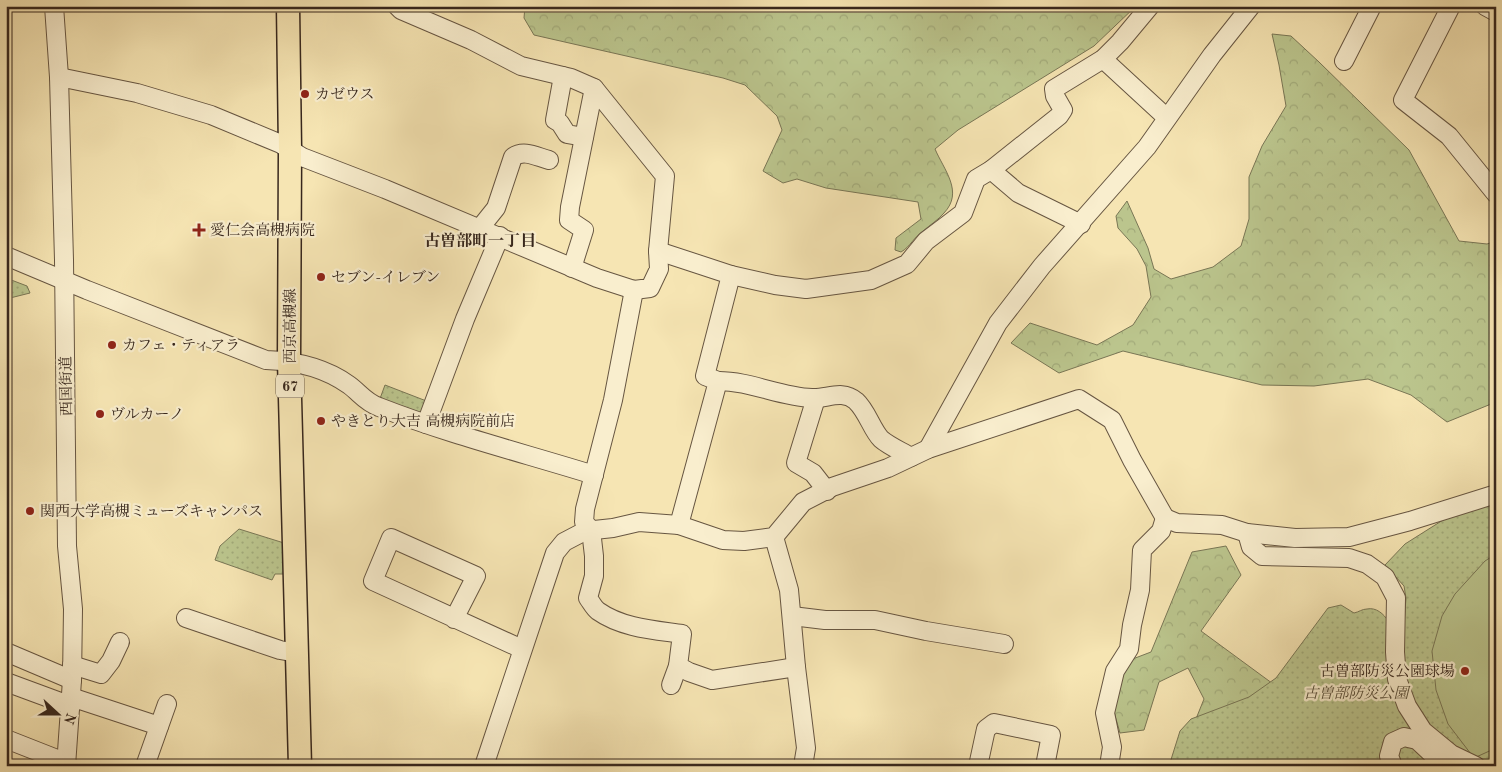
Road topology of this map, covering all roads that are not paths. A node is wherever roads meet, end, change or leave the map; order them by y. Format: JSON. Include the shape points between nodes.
{"nodes":[{"id":1,"x":54,"y":6,"type":"edge"},
{"id":2,"x":288,"y":6,"type":"edge"},
{"id":3,"x":397,"y":6,"type":"edge"},
{"id":4,"x":1150,"y":6,"type":"edge"},
{"id":5,"x":1372,"y":6,"type":"edge"},
{"id":6,"x":1451,"y":6,"type":"edge"},
{"id":7,"x":1485,"y":6,"type":"edge"},
{"id":8,"x":1250,"y":7,"type":"edge"},
{"id":9,"x":1496,"y":12,"type":"edge"},
{"id":10,"x":1103,"y":59,"type":"junction"},
{"id":11,"x":1344,"y":61,"type":"dead end"},
{"id":12,"x":564,"y":76,"type":"junction"},
{"id":13,"x":59,"y":77,"type":"junction"},
{"id":14,"x":594,"y":88,"type":"junction"},
{"id":15,"x":1167,"y":118,"type":"junction"},
{"id":16,"x":584,"y":137,"type":"junction"},
{"id":17,"x":290,"y":150,"type":"junction"},
{"id":18,"x":549,"y":160,"type":"dead end"},
{"id":19,"x":991,"y":170,"type":"junction"},
{"id":20,"x":1496,"y":194,"type":"edge"},
{"id":21,"x":1081,"y":224,"type":"junction"},
{"id":22,"x":480,"y":228,"type":"junction"},
{"id":23,"x":500,"y":236,"type":"junction"},
{"id":24,"x":658,"y":251,"type":"junction"},
{"id":25,"x":6,"y":256,"type":"edge"},
{"id":26,"x":572,"y":268,"type":"junction"},
{"id":27,"x":731,"y":275,"type":"junction"},
{"id":28,"x":64,"y":280,"type":"junction"},
{"id":29,"x":634,"y":290,"type":"junction"},
{"id":30,"x":289,"y":361,"type":"junction"},
{"id":31,"x":718,"y":381,"type":"junction"},
{"id":32,"x":816,"y":398,"type":"junction"},
{"id":33,"x":426,"y":424,"type":"junction"},
{"id":34,"x":928,"y":449,"type":"junction"},
{"id":35,"x":911,"y":457,"type":"junction"},
{"id":36,"x":594,"y":475,"type":"junction"},
{"id":37,"x":827,"y":491,"type":"junction"},
{"id":38,"x":1496,"y":494,"type":"edge"},
{"id":39,"x":1165,"y":518,"type":"junction"},
{"id":40,"x":679,"y":525,"type":"junction"},
{"id":41,"x":591,"y":530,"type":"junction"},
{"id":42,"x":1247,"y":533,"type":"junction"},
{"id":43,"x":774,"y":537,"type":"junction"},
{"id":44,"x":792,"y":616,"type":"junction"},
{"id":45,"x":186,"y":618,"type":"dead end"},
{"id":46,"x":454,"y":620,"type":"junction"},
{"id":47,"x":120,"y":642,"type":"dead end"},
{"id":48,"x":1004,"y":644,"type":"dead end"},
{"id":49,"x":522,"y":649,"type":"junction"},
{"id":50,"x":6,"y":652,"type":"edge"},
{"id":51,"x":297,"y":653,"type":"junction"},
{"id":52,"x":678,"y":666,"type":"junction"},
{"id":53,"x":796,"y":667,"type":"junction"},
{"id":54,"x":6,"y":682,"type":"edge"},
{"id":55,"x":671,"y":685,"type":"dead end"},
{"id":56,"x":71,"y":687,"type":"junction"},
{"id":57,"x":167,"y":704,"type":"dead end"},
{"id":58,"x":159,"y":726,"type":"junction"},
{"id":59,"x":6,"y":739,"type":"edge"},
{"id":60,"x":66,"y":764,"type":"edge"},
{"id":61,"x":806,"y":765,"type":"edge"},
{"id":62,"x":145,"y":766,"type":"edge"},
{"id":63,"x":300,"y":766,"type":"edge"},
{"id":64,"x":484,"y":766,"type":"edge"},
{"id":65,"x":978,"y":766,"type":"edge"},
{"id":66,"x":1046,"y":766,"type":"edge"},
{"id":67,"x":1109,"y":766,"type":"edge"},
{"id":68,"x":1393,"y":766,"type":"edge"},
{"id":69,"x":1445,"y":766,"type":"edge"},
{"id":70,"x":1476,"y":766,"type":"edge"}],
"edges":[{"from":1,"to":13,"type":"street","name":"西国街道"},
{"from":2,"to":17,"type":"main road","name":"西京高槻線","number":"67"},
{"from":3,"to":12,"type":"street","via":[[521,66]]},
{"from":4,"to":10,"type":"street"},
{"from":5,"to":11,"type":"street"},
{"from":6,"to":20,"type":"street","via":[[1403,100],[1449,136]]},
{"from":7,"to":9,"type":"street"},
{"from":8,"to":15,"type":"street"},
{"from":10,"to":15,"type":"street"},
{"from":10,"to":19,"type":"street","via":[[1054,89],[1064,110]]},
{"from":12,"to":14,"type":"street"},
{"from":12,"to":16,"type":"street","via":[[555,120],[567,134]]},
{"from":13,"to":17,"type":"street","via":[[187,107]]},
{"from":13,"to":28,"type":"street","name":"西国街道"},
{"from":14,"to":16,"type":"street"},
{"from":14,"to":24,"type":"street","via":[[665,176]]},
{"from":15,"to":21,"type":"street","via":[[1147,148]]},
{"from":16,"to":26,"type":"street","via":[[570,207],[570,220],[584,230]]},
{"from":17,"to":22,"type":"street"},
{"from":17,"to":30,"type":"main road","name":"西京高槻線","number":"67"},
{"from":18,"to":22,"type":"street","via":[[518,154],[496,208]]},
{"from":19,"to":21,"type":"street","via":[[1018,193]]},
{"from":19,"to":27,"type":"street","via":[[976,179],[963,213],[926,241],[907,264],[871,280],[806,288]]},
{"from":21,"to":34,"type":"street","via":[[1042,266],[998,323]]},
{"from":22,"to":23,"type":"street"},
{"from":23,"to":26,"type":"street"},
{"from":23,"to":33,"type":"street"},
{"from":24,"to":27,"type":"street"},
{"from":24,"to":29,"type":"street","via":[[660,269],[650,288]]},
{"from":25,"to":28,"type":"street"},
{"from":26,"to":29,"type":"street"},
{"from":27,"to":31,"type":"street","via":[[705,376]]},
{"from":28,"to":30,"type":"street","via":[[266,360]]},
{"from":28,"to":56,"type":"street","name":"西国街道","via":[[67,546],[73,609]]},
{"from":29,"to":36,"type":"street","via":[[613,400]]},
{"from":30,"to":33,"type":"street","via":[[328,372],[376,407]]},
{"from":30,"to":51,"type":"main road","name":"西京高槻線","number":"67"},
{"from":31,"to":32,"type":"street","via":[[733,381],[793,396]]},
{"from":31,"to":40,"type":"street"},
{"from":32,"to":35,"type":"street","via":[[838,394],[855,401],[880,438]]},
{"from":32,"to":37,"type":"street","via":[[796,463],[813,473]]},
{"from":33,"to":36,"type":"street"},
{"from":34,"to":35,"type":"street"},
{"from":34,"to":39,"type":"street","via":[[1079,399],[1112,420]]},
{"from":35,"to":37,"type":"street"},
{"from":36,"to":41,"type":"street","via":[[584,522]]},
{"from":37,"to":43,"type":"street","via":[[803,502]]},
{"from":38,"to":42,"type":"street","via":[[1349,537],[1295,538]]},
{"from":39,"to":42,"type":"street","via":[[1177,523],[1222,525]]},
{"from":39,"to":67,"type":"street","via":[[1161,531],[1142,550],[1140,590],[1129,649],[1115,671],[1105,713],[1112,747]]},
{"from":40,"to":41,"type":"street","via":[[639,522]]},
{"from":40,"to":43,"type":"street","via":[[723,540]]},
{"from":41,"to":49,"type":"street","via":[[564,542],[555,553]]},
{"from":41,"to":52,"type":"street","via":[[594,576],[588,598],[598,610],[621,622],[638,628],[682,634]]},
{"from":42,"to":70,"type":"street","via":[[1251,547],[1262,556],[1349,558],[1367,564],[1385,577],[1396,598],[1397,679],[1407,706],[1423,731],[1451,754]]},
{"from":43,"to":44,"type":"street","via":[[789,590]]},
{"from":44,"to":48,"type":"street","via":[[875,620]]},
{"from":44,"to":53,"type":"street"},
{"from":45,"to":51,"type":"street"},
{"from":46,"to":46,"type":"street","via":[[373,582],[391,538],[476,576]]},
{"from":46,"to":49,"type":"street"},
{"from":47,"to":56,"type":"street","via":[[101,674]]},
{"from":49,"to":64,"type":"street"},
{"from":50,"to":56,"type":"street"},
{"from":51,"to":63,"type":"main road","name":"西京高槻線","number":"67"},
{"from":52,"to":53,"type":"street","via":[[712,680]]},
{"from":52,"to":55,"type":"street"},
{"from":53,"to":61,"type":"street"},
{"from":54,"to":56,"type":"street"},
{"from":56,"to":58,"type":"street"},
{"from":56,"to":60,"type":"street","name":"西国街道"},
{"from":57,"to":58,"type":"street"},
{"from":58,"to":62,"type":"street"},
{"from":59,"to":60,"type":"street"},
{"from":65,"to":66,"type":"street","via":[[986,729],[994,724],[1051,735]]},
{"from":68,"to":69,"type":"street","via":[[1389,756],[1393,742],[1404,737],[1418,740]]}]}
